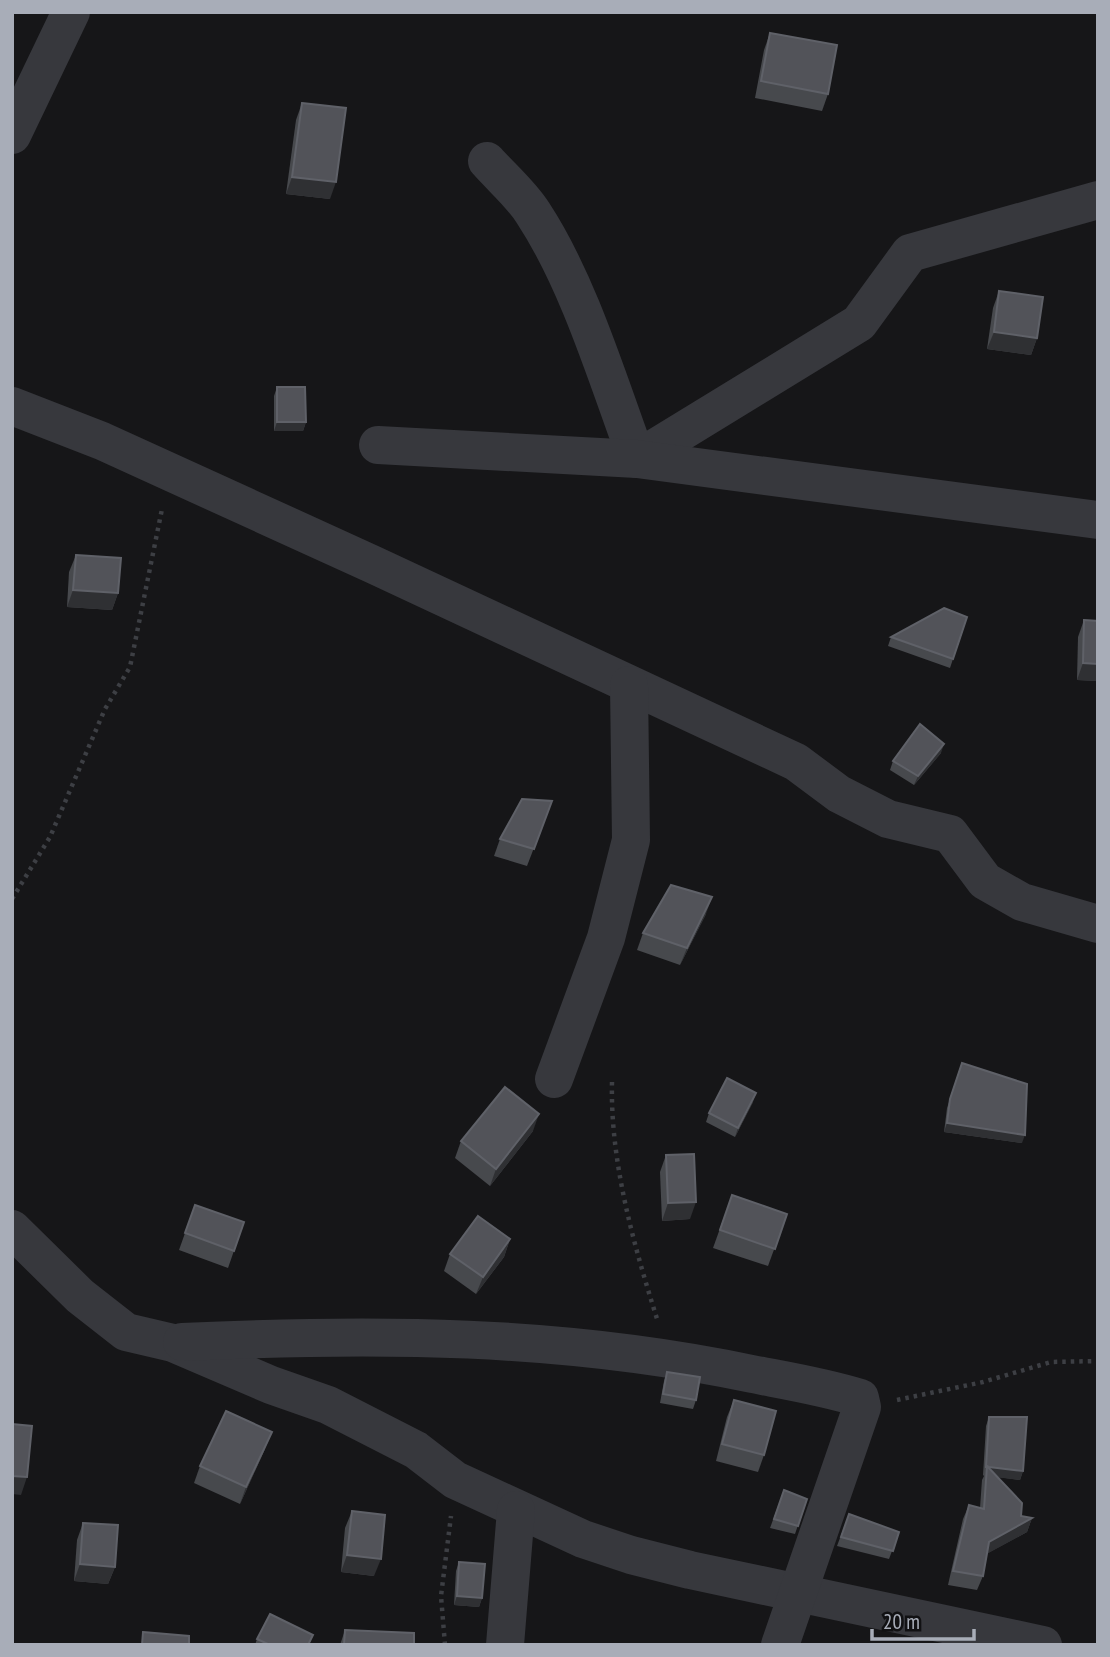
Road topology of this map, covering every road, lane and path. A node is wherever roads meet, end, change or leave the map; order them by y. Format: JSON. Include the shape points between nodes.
{"nodes":[{"id":1,"x":71,"y":12,"type":"edge"},
{"id":2,"x":12,"y":135,"type":"edge"},
{"id":3,"x":487,"y":161,"type":"dead end"},
{"id":4,"x":1098,"y":200,"type":"edge"},
{"id":5,"x":12,"y":406,"type":"edge"},
{"id":6,"x":378,"y":445,"type":"dead end"},
{"id":7,"x":637,"y":459,"type":"junction"},
{"id":8,"x":166,"y":472,"type":"junction"},
{"id":9,"x":1098,"y":520,"type":"edge"},
{"id":10,"x":629,"y":685,"type":"junction"},
{"id":11,"x":12,"y":899,"type":"edge"},
{"id":12,"x":1098,"y":924,"type":"edge"},
{"id":13,"x":554,"y":1079,"type":"dead end"},
{"id":14,"x":612,"y":1082,"type":"dead end"},
{"id":15,"x":19,"y":1250,"type":"edge"},
{"id":16,"x":173,"y":1343,"type":"junction"},
{"id":17,"x":669,"y":1356,"type":"junction"},
{"id":18,"x":1098,"y":1361,"type":"edge"},
{"id":19,"x":862,"y":1407,"type":"junction"},
{"id":20,"x":455,"y":1480,"type":"junction"},
{"id":21,"x":516,"y":1510,"type":"junction"},
{"id":22,"x":797,"y":1592,"type":"junction"},
{"id":23,"x":445,"y":1645,"type":"edge"},
{"id":24,"x":505,"y":1645,"type":"edge"},
{"id":25,"x":780,"y":1645,"type":"edge"},
{"id":26,"x":1043,"y":1645,"type":"edge"}],
"edges":[{"from":1,"to":2,"type":"street"},
{"from":3,"to":7,"type":"street","via":[[533,212],[584,318]]},
{"from":4,"to":7,"type":"street","via":[[909,253],[859,323]]},
{"from":5,"to":8,"type":"street"},
{"from":6,"to":7,"type":"street"},
{"from":7,"to":9,"type":"street"},
{"from":8,"to":10,"type":"street"},
{"from":8,"to":11,"type":"path","via":[[130,667],[105,709],[50,836]]},
{"from":10,"to":12,"type":"street","via":[[796,762],[839,794],[888,819],[950,834],[985,881],[1022,902]]},
{"from":10,"to":13,"type":"street","via":[[631,840],[606,938]]},
{"from":14,"to":17,"type":"path","via":[[616,1145],[641,1267]]},
{"from":15,"to":16,"type":"street","via":[[127,1332]]},
{"from":16,"to":17,"type":"street","via":[[328,1336],[491,1339]]},
{"from":16,"to":20,"type":"street","via":[[351,1416],[416,1450]]},
{"from":17,"to":19,"type":"street","via":[[848,1394],[860,1398]]},
{"from":18,"to":19,"type":"path","via":[[1051,1362],[983,1382]]},
{"from":19,"to":22,"type":"street"},
{"from":20,"to":21,"type":"street"},
{"from":20,"to":23,"type":"path","via":[[441,1596]]},
{"from":21,"to":22,"type":"street","via":[[631,1555]]},
{"from":21,"to":24,"type":"street"},
{"from":22,"to":25,"type":"street"},
{"from":22,"to":26,"type":"street"}]}
